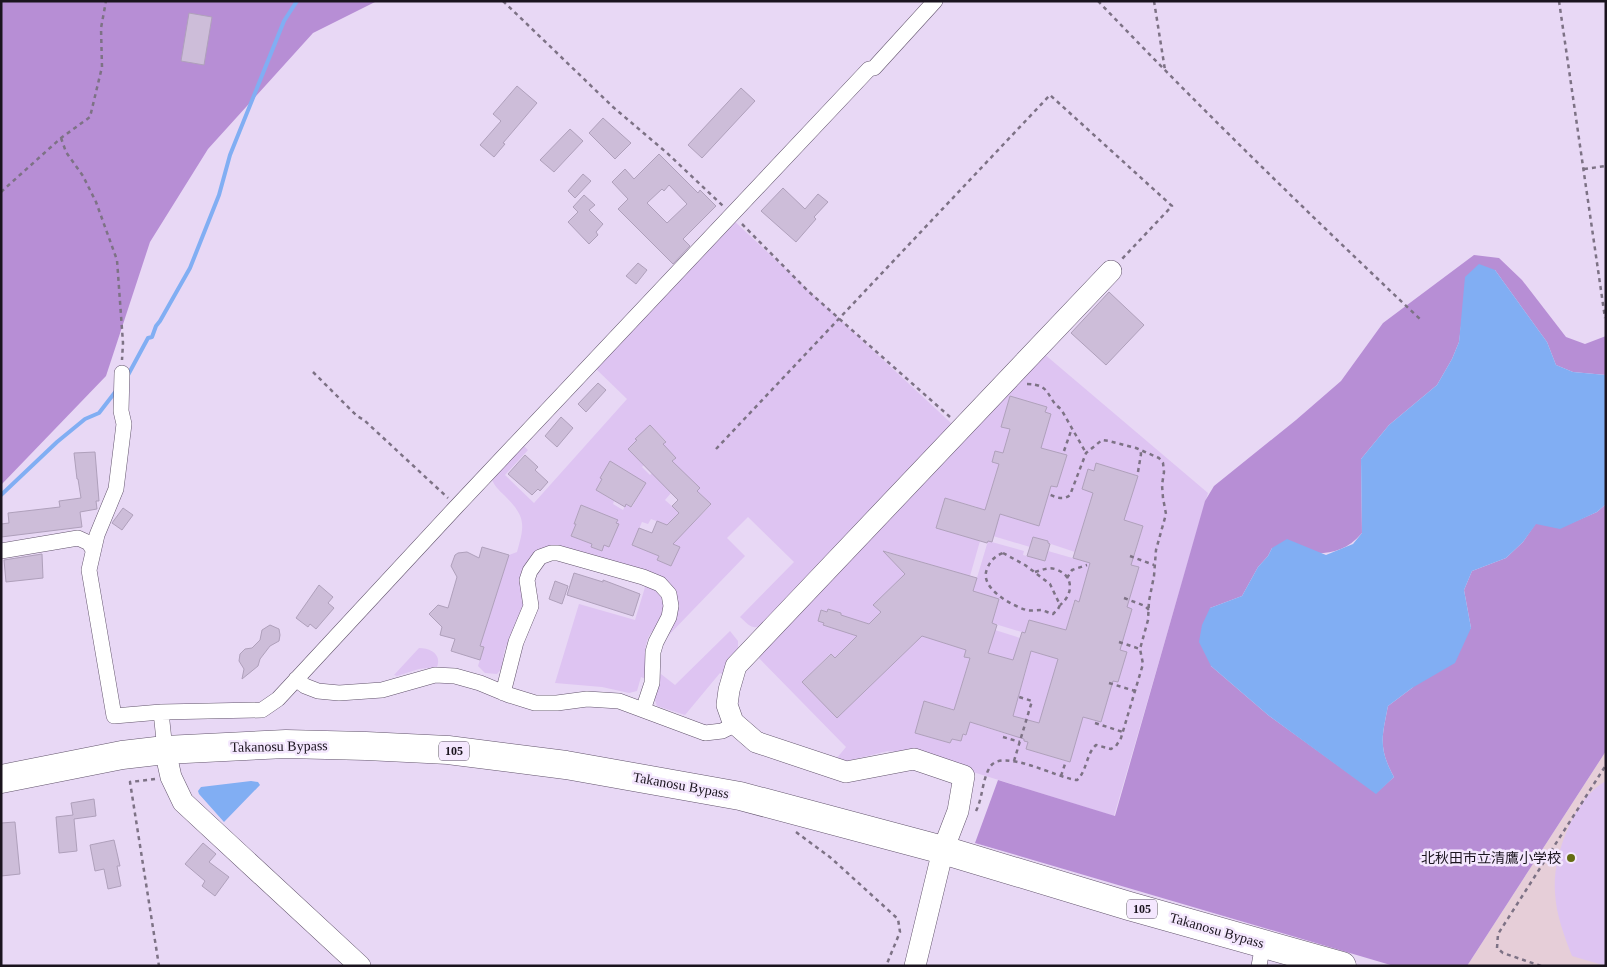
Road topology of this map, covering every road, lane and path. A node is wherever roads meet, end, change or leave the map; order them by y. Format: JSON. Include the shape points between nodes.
{"nodes":[{"id":1,"x":106,"y":1,"type":"edge"},
{"id":2,"x":503,"y":1,"type":"edge"},
{"id":3,"x":935,"y":1,"type":"edge"},
{"id":4,"x":1098,"y":1,"type":"edge"},
{"id":5,"x":1154,"y":1,"type":"edge"},
{"id":6,"x":1559,"y":1,"type":"edge"},
{"id":7,"x":1165,"y":72,"type":"junction"},
{"id":8,"x":61,"y":138,"type":"junction"},
{"id":9,"x":1606,"y":166,"type":"edge"},
{"id":10,"x":1584,"y":169,"type":"junction"},
{"id":11,"x":1,"y":192,"type":"edge"},
{"id":12,"x":732,"y":214,"type":"junction"},
{"id":13,"x":1111,"y":271,"type":"joint"},
{"id":14,"x":1604,"y":318,"type":"dead end"},
{"id":15,"x":840,"y":319,"type":"junction"},
{"id":16,"x":1420,"y":319,"type":"dead end"},
{"id":17,"x":313,"y":372,"type":"dead end"},
{"id":18,"x":122,"y":373,"type":"joint"},
{"id":19,"x":1005,"y":383,"type":"junction"},
{"id":20,"x":963,"y":428,"type":"junction"},
{"id":21,"x":1072,"y":428,"type":"junction"},
{"id":22,"x":716,"y":449,"type":"dead end"},
{"id":23,"x":1140,"y":450,"type":"junction"},
{"id":24,"x":1064,"y":451,"type":"dead end"},
{"id":25,"x":1086,"y":453,"type":"junction"},
{"id":26,"x":1138,"y":472,"type":"dead end"},
{"id":27,"x":1048,"y":494,"type":"dead end"},
{"id":28,"x":456,"y":506,"type":"junction"},
{"id":29,"x":93,"y":550,"type":"junction"},
{"id":30,"x":1,"y":552,"type":"edge"},
{"id":31,"x":1130,"y":556,"type":"dead end"},
{"id":32,"x":1087,"y":565,"type":"dead end"},
{"id":33,"x":1154,"y":565,"type":"junction"},
{"id":34,"x":1035,"y":572,"type":"junction"},
{"id":35,"x":1067,"y":578,"type":"junction"},
{"id":36,"x":1124,"y":598,"type":"dead end"},
{"id":37,"x":1060,"y":605,"type":"junction"},
{"id":38,"x":1149,"y":610,"type":"junction"},
{"id":39,"x":1119,"y":642,"type":"dead end"},
{"id":40,"x":1140,"y":649,"type":"junction"},
{"id":41,"x":296,"y":679,"type":"junction"},
{"id":42,"x":1109,"y":683,"type":"dead end"},
{"id":43,"x":1135,"y":691,"type":"junction"},
{"id":44,"x":503,"y":692,"type":"junction"},
{"id":45,"x":1016,"y":696,"type":"dead end"},
{"id":46,"x":643,"y":710,"type":"junction"},
{"id":47,"x":161,"y":712,"type":"junction"},
{"id":48,"x":1095,"y":723,"type":"dead end"},
{"id":49,"x":736,"y":724,"type":"junction"},
{"id":50,"x":1123,"y":732,"type":"junction"},
{"id":51,"x":1003,"y":737,"type":"dead end"},
{"id":52,"x":1020,"y":742,"type":"junction"},
{"id":53,"x":165,"y":750,"type":"junction"},
{"id":54,"x":1014,"y":761,"type":"junction"},
{"id":55,"x":1065,"y":764,"type":"dead end"},
{"id":56,"x":1606,"y":765,"type":"edge"},
{"id":57,"x":1061,"y":776,"type":"junction"},
{"id":58,"x":172,"y":777,"type":"junction"},
{"id":59,"x":1,"y":779,"type":"edge"},
{"id":60,"x":958,"y":811,"type":"junction"},
{"id":61,"x":795,"y":832,"type":"dead end"},
{"id":62,"x":943,"y":850,"type":"junction"},
{"id":63,"x":1261,"y":955,"type":"edge"},
{"id":64,"x":159,"y":966,"type":"edge"},
{"id":65,"x":360,"y":966,"type":"edge"},
{"id":66,"x":886,"y":966,"type":"edge"},
{"id":67,"x":915,"y":966,"type":"edge"},
{"id":68,"x":1342,"y":966,"type":"edge"},
{"id":69,"x":1541,"y":966,"type":"edge"}],
"edges":[{"from":1,"to":8,"type":"path","via":[[101,28],[102,67],[90,117]]},
{"from":2,"to":12,"type":"path","via":[[613,107],[668,153]]},
{"from":3,"to":12,"type":"street"},
{"from":4,"to":7,"type":"path"},
{"from":5,"to":7,"type":"path"},
{"from":6,"to":10,"type":"path"},
{"from":7,"to":16,"type":"path"},
{"from":8,"to":11,"type":"path"},
{"from":8,"to":18,"type":"path","via":[[96,202],[117,260]]},
{"from":9,"to":10,"type":"path"},
{"from":10,"to":14,"type":"path"},
{"from":12,"to":15,"type":"path"},
{"from":12,"to":28,"type":"street"},
{"from":13,"to":15,"type":"path","via":[[1172,206],[1050,95]]},
{"from":13,"to":19,"type":"street"},
{"from":15,"to":20,"type":"path"},
{"from":15,"to":22,"type":"path"},
{"from":17,"to":28,"type":"path"},
{"from":18,"to":29,"type":"street","via":[[124,424],[116,489]]},
{"from":19,"to":20,"type":"street"},
{"from":19,"to":21,"type":"path","via":[[1034,384],[1048,390]]},
{"from":20,"to":49,"type":"street","via":[[736,666],[727,705]]},
{"from":21,"to":24,"type":"path"},
{"from":21,"to":25,"type":"path"},
{"from":23,"to":25,"type":"path","via":[[1102,440]]},
{"from":23,"to":26,"type":"path"},
{"from":23,"to":33,"type":"path","via":[[1163,463],[1166,514]]},
{"from":25,"to":27,"type":"path","via":[[1070,495],[1058,498]]},
{"from":28,"to":41,"type":"street"},
{"from":29,"to":30,"type":"street","via":[[89,543],[78,538]]},
{"from":29,"to":47,"type":"street","via":[[89,570],[114,716]]},
{"from":31,"to":33,"type":"path"},
{"from":32,"to":35,"type":"path","via":[[1072,570]]},
{"from":33,"to":38,"type":"path"},
{"from":34,"to":35,"type":"path","via":[[1053,568]]},
{"from":34,"to":37,"type":"path","via":[[1050,584]]},
{"from":34,"to":37,"type":"path","via":[[1003,553],[990,564],[985,579],[1008,602],[1027,610],[1053,614]]},
{"from":35,"to":37,"type":"path","via":[[1071,584],[1070,592]]},
{"from":36,"to":38,"type":"path"},
{"from":38,"to":40,"type":"path"},
{"from":39,"to":40,"type":"path"},
{"from":40,"to":43,"type":"path","via":[[1143,664]]},
{"from":41,"to":44,"type":"street","via":[[318,691],[339,694],[382,690],[435,675],[455,676]]},
{"from":41,"to":47,"type":"street","via":[[278,699],[262,710]]},
{"from":42,"to":43,"type":"path"},
{"from":43,"to":50,"type":"path"},
{"from":44,"to":46,"type":"street","via":[[535,703],[587,698],[619,701]]},
{"from":44,"to":46,"type":"street","via":[[516,642],[531,606],[527,580],[530,571],[540,557],[558,553],[643,577],[660,584],[669,594],[669,617],[653,652],[652,683]]},
{"from":45,"to":52,"type":"path","via":[[1032,701]]},
{"from":46,"to":49,"type":"street","via":[[705,733],[722,731]]},
{"from":47,"to":53,"type":"street"},
{"from":48,"to":50,"type":"path"},
{"from":49,"to":60,"type":"street","via":[[756,742],[846,772],[914,759],[964,776]]},
{"from":50,"to":57,"type":"path","via":[[1111,749],[1096,746],[1092,749],[1082,776],[1077,780]]},
{"from":51,"to":52,"type":"path"},
{"from":52,"to":54,"type":"path"},
{"from":53,"to":58,"type":"street"},
{"from":53,"to":59,"type":"highway","name":"Takanosu Bypass","number":"105"},
{"from":53,"to":62,"type":"highway","name":"Takanosu Bypass","number":"105","via":[[286,744],[366,746],[448,750],[566,765],[740,796]]},
{"from":54,"to":57,"type":"path"},
{"from":54,"to":60,"type":"path","via":[[998,760],[991,765],[975,812]]},
{"from":55,"to":57,"type":"path"},
{"from":56,"to":69,"type":"path","via":[[1498,934],[1497,948],[1503,953]]},
{"from":58,"to":64,"type":"path","via":[[130,782]]},
{"from":58,"to":65,"type":"street","via":[[183,802]]},
{"from":60,"to":62,"type":"street"},
{"from":61,"to":66,"type":"path","via":[[832,858],[898,919],[900,932]]},
{"from":62,"to":63,"type":"highway","name":"Takanosu Bypass","number":"105"},
{"from":62,"to":67,"type":"street"},
{"from":63,"to":68,"type":"highway","name":"Takanosu Bypass","number":"105"}]}
